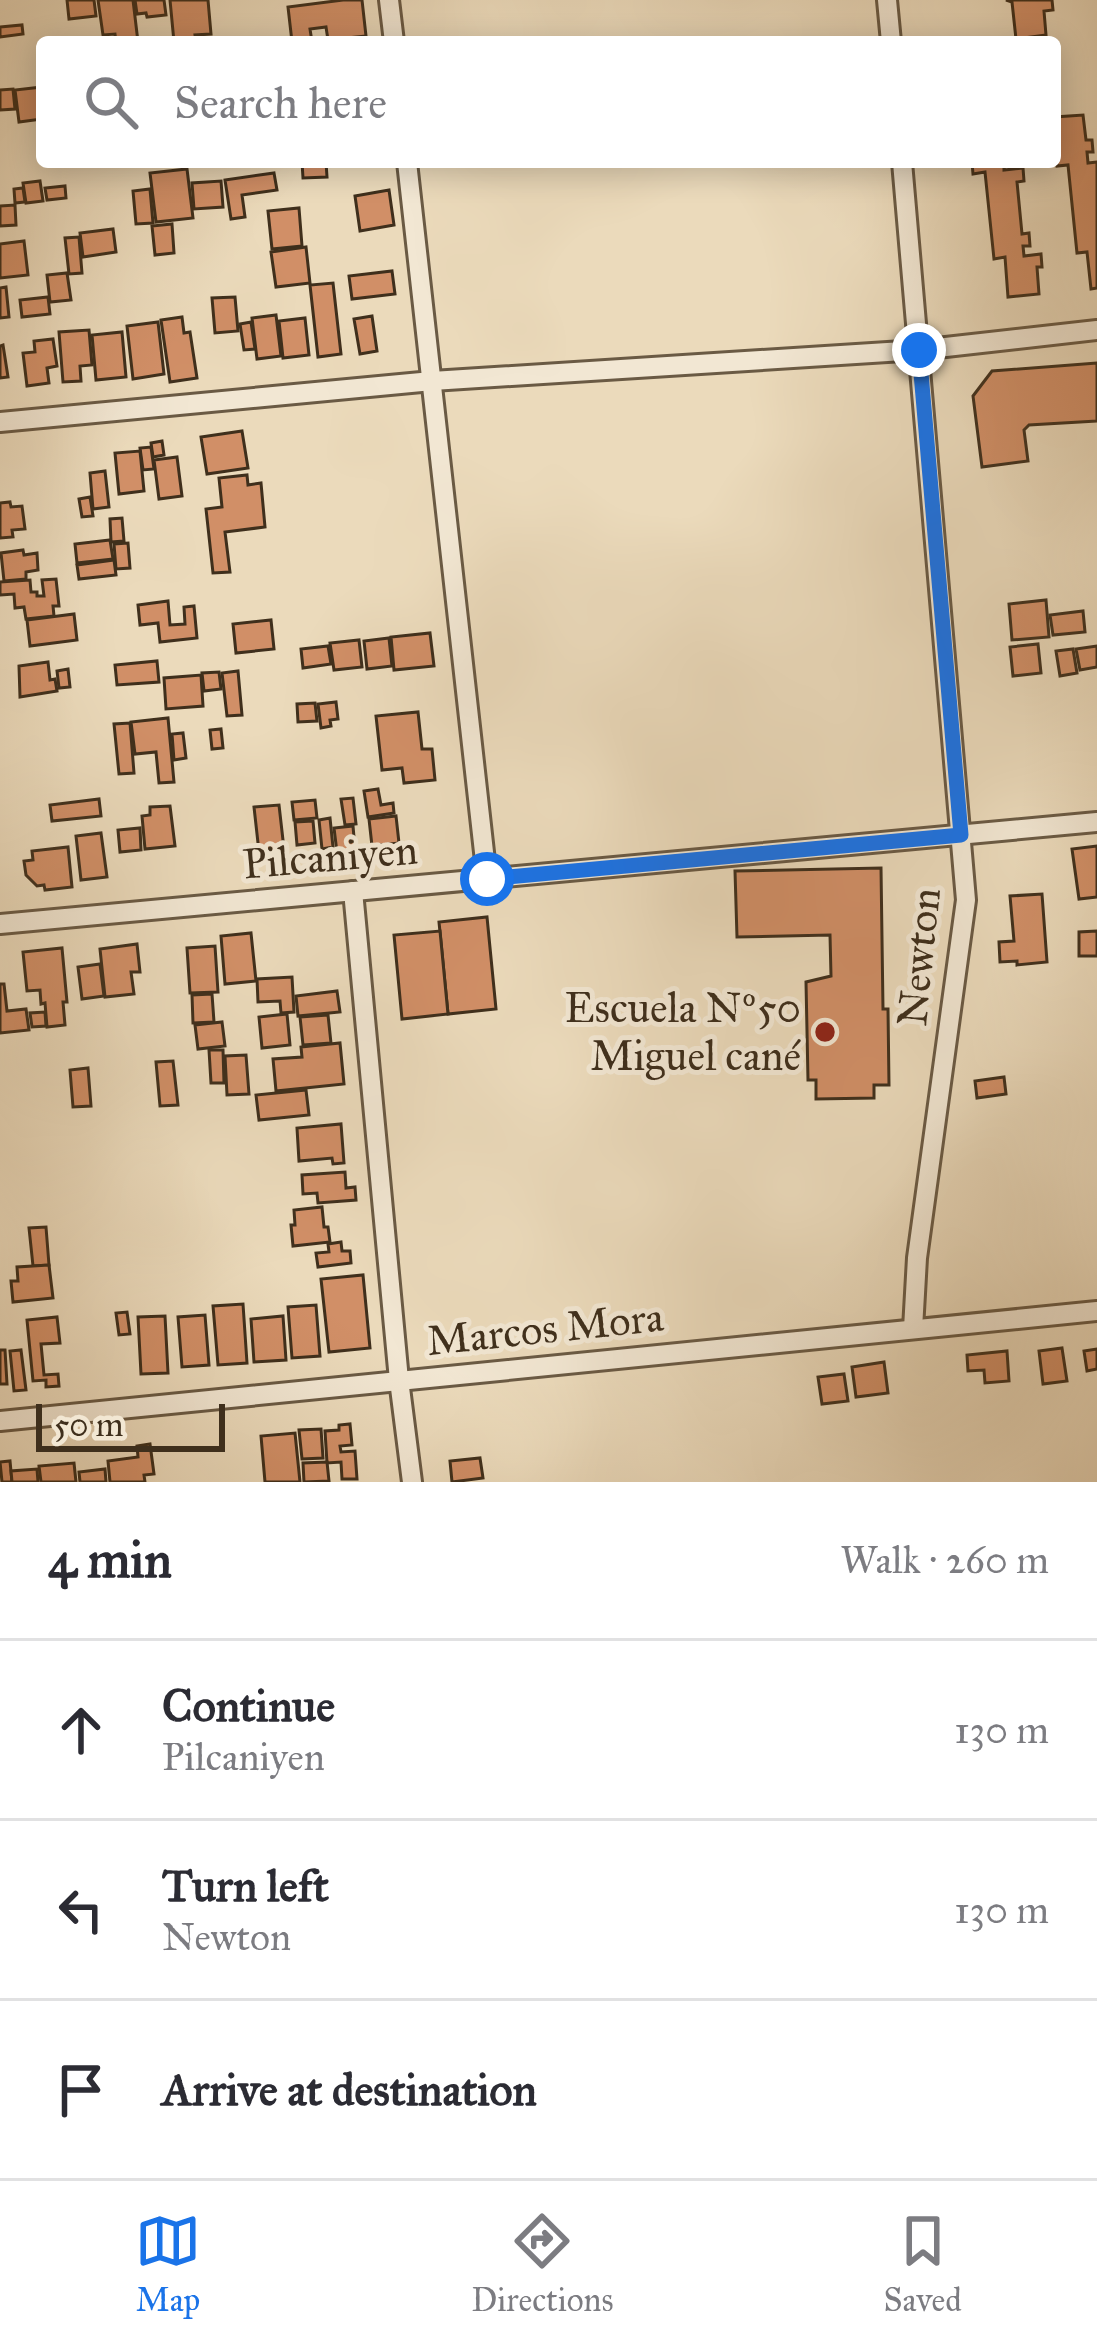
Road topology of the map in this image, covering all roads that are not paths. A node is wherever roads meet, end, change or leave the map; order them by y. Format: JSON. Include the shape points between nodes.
{"nodes":[{"id":1,"x":389,"y":0,"type":"edge"},
{"id":2,"x":887,"y":0,"type":"edge"},
{"id":3,"x":393,"y":36,"type":"edge"},
{"id":4,"x":890,"y":36,"type":"edge"},
{"id":5,"x":408,"y":168,"type":"edge"},
{"id":6,"x":903,"y":168,"type":"edge"},
{"id":7,"x":1097,"y":329,"type":"edge"},
{"id":8,"x":919,"y":350,"type":"junction"},
{"id":9,"x":432,"y":381,"type":"junction"},
{"id":10,"x":0,"y":422,"type":"edge"},
{"id":11,"x":1097,"y":822,"type":"edge"},
{"id":12,"x":961,"y":835,"type":"junction"},
{"id":13,"x":487,"y":879,"type":"junction"},
{"id":14,"x":353,"y":891,"type":"junction"},
{"id":15,"x":0,"y":924,"type":"edge"},
{"id":16,"x":1097,"y":1311,"type":"edge"},
{"id":17,"x":913,"y":1329,"type":"junction"},
{"id":18,"x":399,"y":1380,"type":"junction"},
{"id":19,"x":0,"y":1421,"type":"edge"},
{"id":20,"x":412,"y":1482,"type":"edge"}],
"edges":[{"from":1,"to":3,"type":"street"},
{"from":2,"to":4,"type":"street"},
{"from":5,"to":9,"type":"street"},
{"from":6,"to":8,"type":"street","name":"Newton"},
{"from":7,"to":8,"type":"street"},
{"from":8,"to":9,"type":"street"},
{"from":8,"to":12,"type":"street","name":"Newton"},
{"from":9,"to":10,"type":"street"},
{"from":9,"to":13,"type":"street"},
{"from":11,"to":12,"type":"street","name":"Pilcaniyen"},
{"from":12,"to":13,"type":"street","name":"Pilcaniyen"},
{"from":12,"to":17,"type":"street","name":"Newton","via":[[966,900]]},
{"from":13,"to":14,"type":"street","name":"Pilcaniyen"},
{"from":14,"to":15,"type":"street","name":"Pilcaniyen"},
{"from":14,"to":18,"type":"street"},
{"from":16,"to":17,"type":"street","name":"Marcos Mora"},
{"from":17,"to":18,"type":"street","name":"Marcos Mora"},
{"from":18,"to":19,"type":"street","name":"Marcos Mora"},
{"from":18,"to":20,"type":"street"}]}
